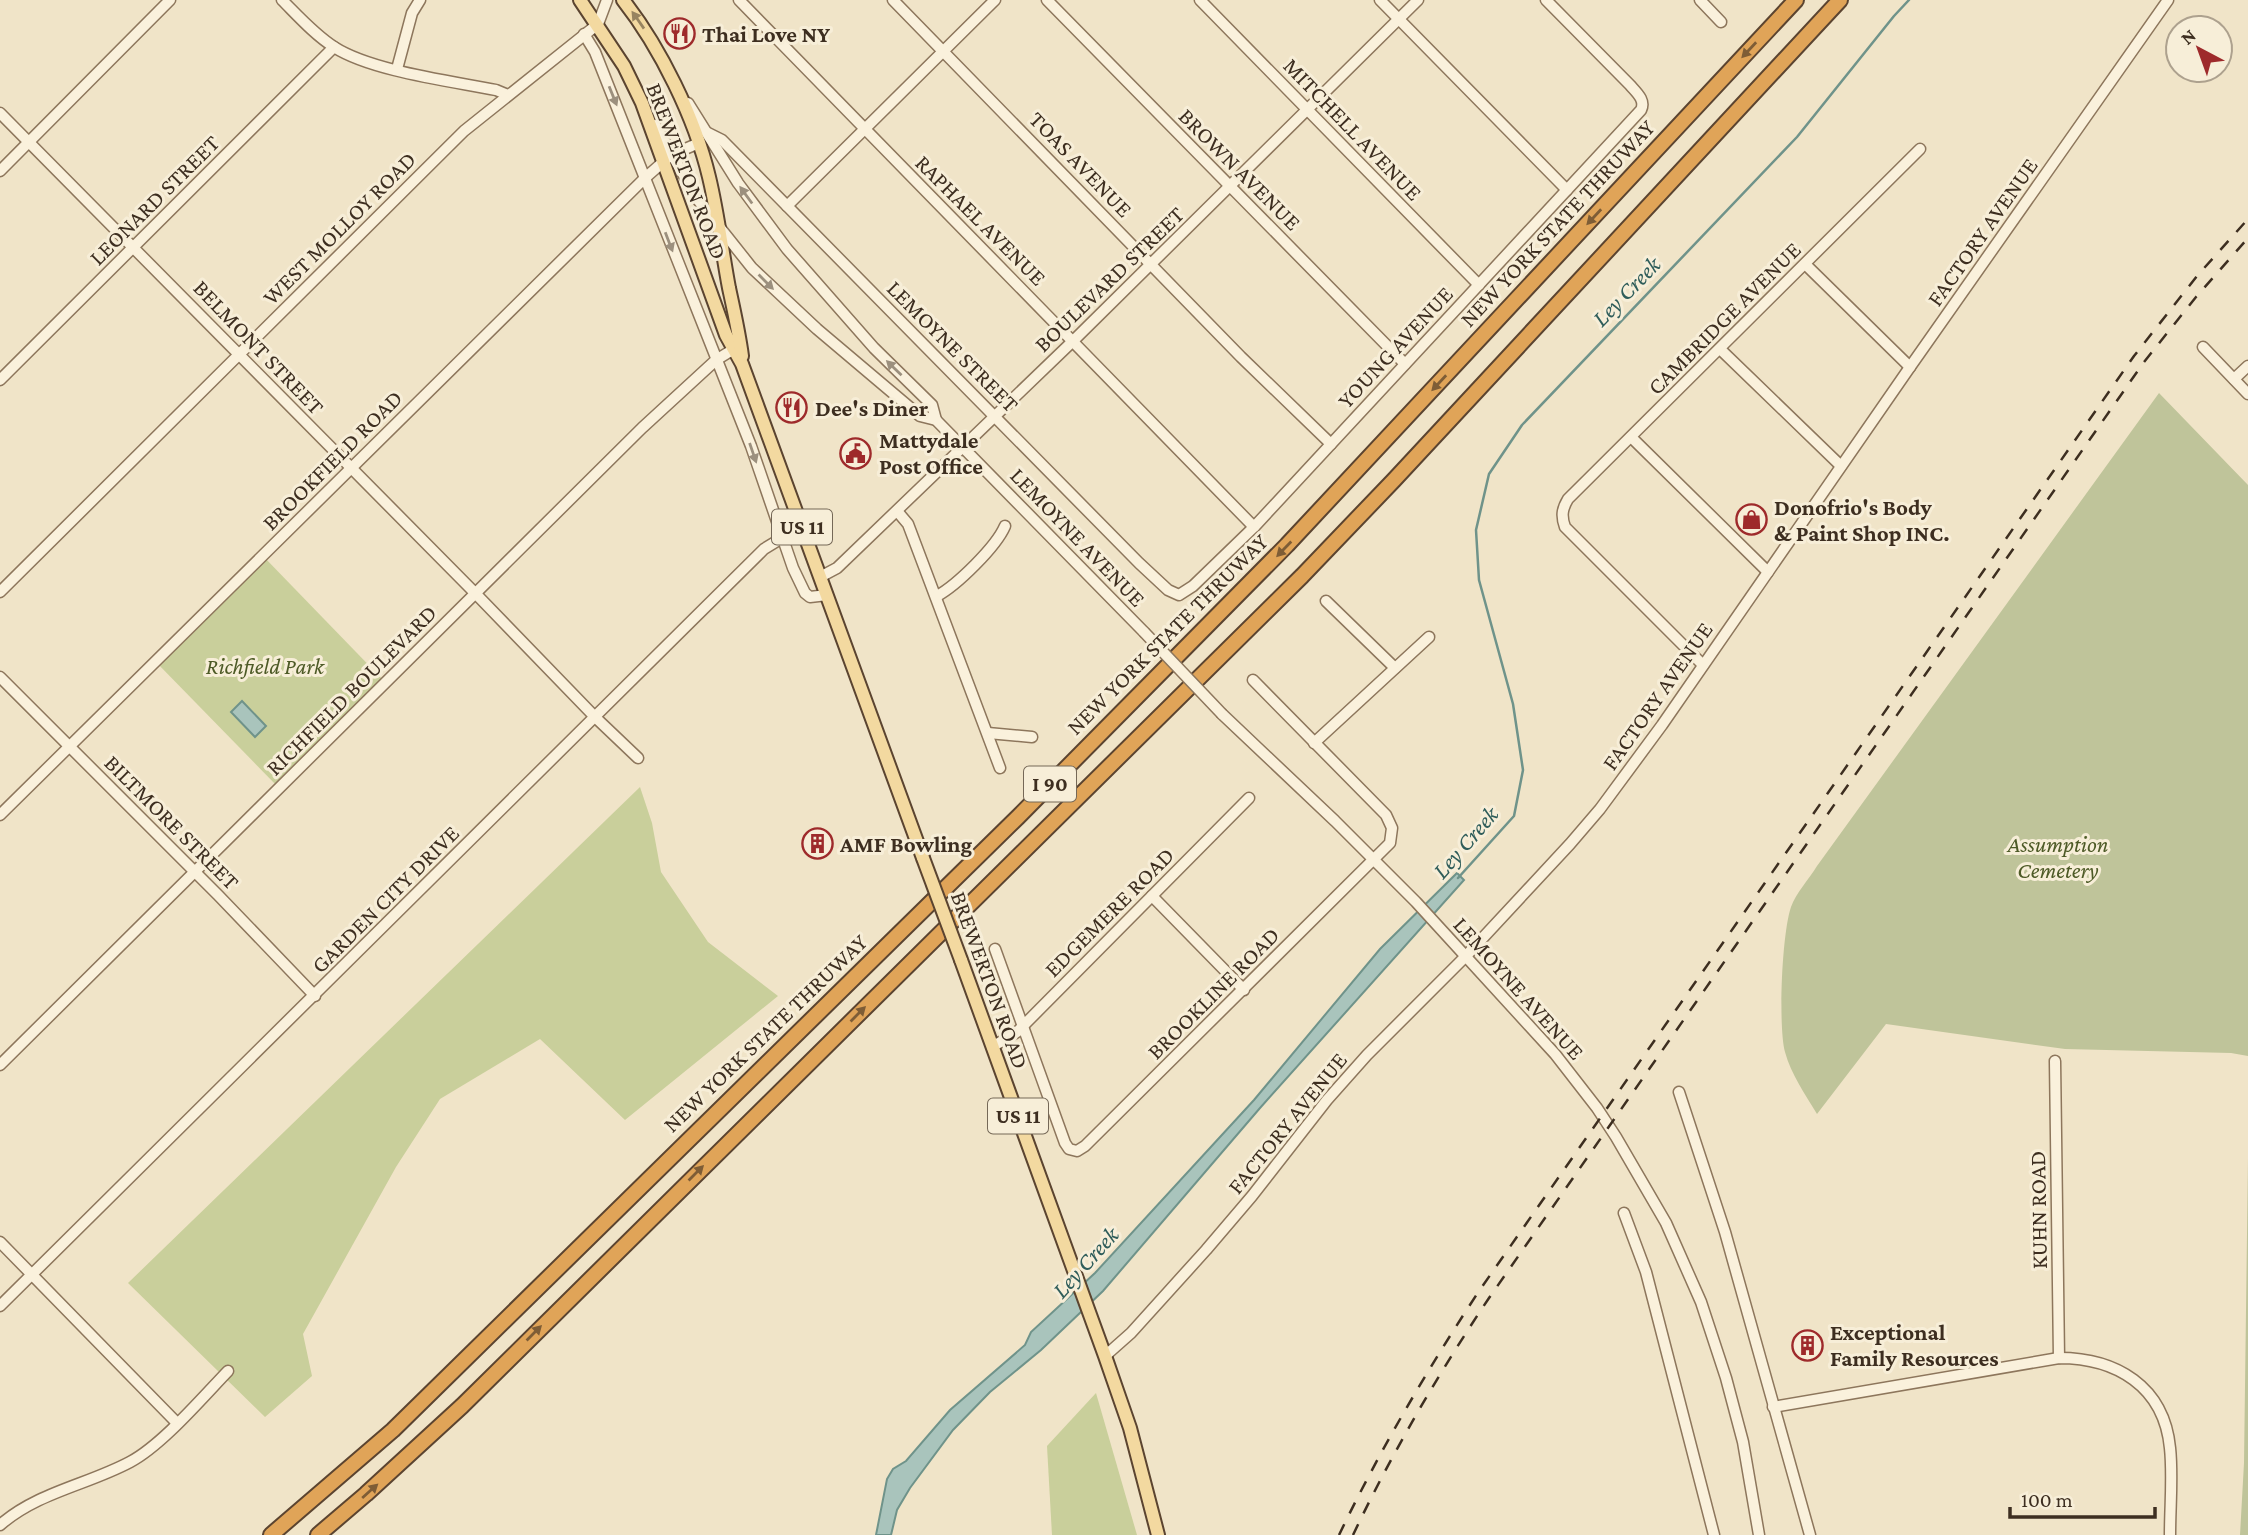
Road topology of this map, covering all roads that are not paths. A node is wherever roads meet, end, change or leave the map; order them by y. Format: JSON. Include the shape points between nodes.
{"nodes":[{"id":1,"x":170,"y":0,"type":"edge"},
{"id":2,"x":282,"y":0,"type":"edge"},
{"id":3,"x":419,"y":0,"type":"edge"},
{"id":4,"x":580,"y":0,"type":"edge"},
{"id":5,"x":607,"y":0,"type":"edge"},
{"id":6,"x":623,"y":0,"type":"edge"},
{"id":7,"x":739,"y":0,"type":"edge"},
{"id":8,"x":893,"y":0,"type":"edge"},
{"id":9,"x":995,"y":0,"type":"edge"},
{"id":10,"x":1047,"y":0,"type":"edge"},
{"id":11,"x":1200,"y":0,"type":"edge"},
{"id":12,"x":1380,"y":0,"type":"edge"},
{"id":13,"x":1418,"y":0,"type":"edge"},
{"id":14,"x":1546,"y":0,"type":"edge"},
{"id":15,"x":1700,"y":0,"type":"edge"},
{"id":16,"x":1796,"y":0,"type":"edge"},
{"id":17,"x":1840,"y":0,"type":"edge"},
{"id":18,"x":2168,"y":0,"type":"edge"},
{"id":19,"x":1398,"y":20,"type":"junction"},
{"id":20,"x":1721,"y":22,"type":"dead end"},
{"id":21,"x":598,"y":24,"type":"junction"},
{"id":22,"x":584,"y":34,"type":"junction"},
{"id":23,"x":334,"y":47,"type":"junction"},
{"id":24,"x":943,"y":51,"type":"junction"},
{"id":25,"x":397,"y":69,"type":"junction"},
{"id":26,"x":508,"y":95,"type":"junction"},
{"id":27,"x":1307,"y":110,"type":"junction"},
{"id":28,"x":0,"y":113,"type":"edge"},
{"id":29,"x":864,"y":128,"type":"junction"},
{"id":30,"x":703,"y":138,"type":"junction"},
{"id":31,"x":29,"y":142,"type":"junction"},
{"id":32,"x":1920,"y":149,"type":"dead end"},
{"id":33,"x":667,"y":158,"type":"junction"},
{"id":34,"x":0,"y":171,"type":"edge"},
{"id":35,"x":645,"y":178,"type":"junction"},
{"id":36,"x":1230,"y":186,"type":"junction"},
{"id":37,"x":1567,"y":190,"type":"junction"},
{"id":38,"x":787,"y":206,"type":"junction"},
{"id":39,"x":721,"y":230,"type":"junction"},
{"id":40,"x":134,"y":247,"type":"junction"},
{"id":41,"x":1152,"y":264,"type":"junction"},
{"id":42,"x":1805,"y":264,"type":"junction"},
{"id":43,"x":1479,"y":285,"type":"junction"},
{"id":44,"x":1073,"y":341,"type":"junction"},
{"id":45,"x":2203,"y":347,"type":"dead end"},
{"id":46,"x":734,"y":349,"type":"junction"},
{"id":47,"x":1720,"y":349,"type":"junction"},
{"id":48,"x":239,"y":354,"type":"junction"},
{"id":49,"x":716,"y":360,"type":"junction"},
{"id":50,"x":742,"y":364,"type":"junction"},
{"id":51,"x":1405,"y":364,"type":"junction"},
{"id":52,"x":2248,"y":366,"type":"edge"},
{"id":53,"x":1910,"y":367,"type":"junction"},
{"id":54,"x":2234,"y":379,"type":"junction"},
{"id":55,"x":0,"y":380,"type":"edge"},
{"id":56,"x":2248,"y":394,"type":"edge"},
{"id":57,"x":996,"y":416,"type":"junction"},
{"id":58,"x":936,"y":420,"type":"junction"},
{"id":59,"x":1631,"y":437,"type":"junction"},
{"id":60,"x":1331,"y":444,"type":"junction"},
{"id":61,"x":964,"y":446,"type":"junction"},
{"id":62,"x":1841,"y":466,"type":"junction"},
{"id":63,"x":351,"y":468,"type":"junction"},
{"id":64,"x":897,"y":511,"type":"junction"},
{"id":65,"x":1005,"y":526,"type":"dead end"},
{"id":66,"x":1254,"y":527,"type":"junction"},
{"id":67,"x":804,"y":533,"type":"junction"},
{"id":68,"x":782,"y":538,"type":"junction"},
{"id":69,"x":1768,"y":572,"type":"junction"},
{"id":70,"x":820,"y":577,"type":"junction"},
{"id":71,"x":1168,"y":590,"type":"joint"},
{"id":72,"x":0,"y":592,"type":"edge"},
{"id":73,"x":476,"y":594,"type":"junction"},
{"id":74,"x":827,"y":595,"type":"junction"},
{"id":75,"x":937,"y":596,"type":"junction"},
{"id":76,"x":1326,"y":601,"type":"dead end"},
{"id":77,"x":1429,"y":637,"type":"dead end"},
{"id":78,"x":1703,"y":665,"type":"junction"},
{"id":79,"x":1395,"y":668,"type":"junction"},
{"id":80,"x":0,"y":677,"type":"edge"},
{"id":81,"x":1253,"y":680,"type":"dead end"},
{"id":82,"x":596,"y":718,"type":"junction"},
{"id":83,"x":988,"y":733,"type":"junction"},
{"id":84,"x":1032,"y":737,"type":"dead end"},
{"id":85,"x":1314,"y":743,"type":"junction"},
{"id":86,"x":70,"y":747,"type":"junction"},
{"id":87,"x":638,"y":758,"type":"dead end"},
{"id":88,"x":1000,"y":768,"type":"dead end"},
{"id":89,"x":1249,"y":798,"type":"dead end"},
{"id":90,"x":0,"y":815,"type":"edge"},
{"id":91,"x":1374,"y":861,"type":"junction"},
{"id":92,"x":195,"y":872,"type":"junction"},
{"id":93,"x":1152,"y":896,"type":"junction"},
{"id":94,"x":995,"y":949,"type":"dead end"},
{"id":95,"x":1465,"y":957,"type":"junction"},
{"id":96,"x":1244,"y":990,"type":"junction"},
{"id":97,"x":315,"y":996,"type":"junction"},
{"id":98,"x":1023,"y":1026,"type":"junction"},
{"id":99,"x":992,"y":1047,"type":"junction"},
{"id":100,"x":2055,"y":1060,"type":"dead end"},
{"id":101,"x":0,"y":1065,"type":"edge"},
{"id":102,"x":1679,"y":1092,"type":"dead end"},
{"id":103,"x":1625,"y":1213,"type":"dead end"},
{"id":104,"x":0,"y":1242,"type":"edge"},
{"id":105,"x":32,"y":1273,"type":"junction"},
{"id":106,"x":0,"y":1306,"type":"edge"},
{"id":107,"x":1105,"y":1356,"type":"junction"},
{"id":108,"x":2059,"y":1358,"type":"junction"},
{"id":109,"x":228,"y":1371,"type":"dead end"},
{"id":110,"x":1773,"y":1407,"type":"junction"},
{"id":111,"x":177,"y":1423,"type":"junction"},
{"id":112,"x":0,"y":1525,"type":"edge"},
{"id":113,"x":271,"y":1535,"type":"edge"},
{"id":114,"x":318,"y":1535,"type":"edge"},
{"id":115,"x":1158,"y":1535,"type":"edge"},
{"id":116,"x":1714,"y":1535,"type":"edge"},
{"id":117,"x":1759,"y":1535,"type":"edge"},
{"id":118,"x":1810,"y":1535,"type":"edge"},
{"id":119,"x":2170,"y":1535,"type":"edge"}],
"edges":[{"from":1,"to":31,"type":"street"},
{"from":2,"to":23,"type":"street"},
{"from":3,"to":25,"type":"street"},
{"from":4,"to":21,"type":"main road","name":"BREWERTON ROAD","number":"US 11"},
{"from":5,"to":21,"type":"street"},
{"from":30,"to":6,"type":"main road","name":"BREWERTON ROAD","number":"US 11","one_way":true,"via":[[645,29]]},
{"from":7,"to":29,"type":"street","name":"RAPHAEL AVENUE"},
{"from":8,"to":24,"type":"street","name":"TOAS AVENUE"},
{"from":9,"to":24,"type":"street"},
{"from":10,"to":36,"type":"street","name":"BROWN AVENUE"},
{"from":11,"to":27,"type":"street","name":"MITCHELL AVENUE"},
{"from":12,"to":19,"type":"street"},
{"from":13,"to":19,"type":"street","name":"BOULEVARD STREET"},
{"from":14,"to":37,"type":"street","name":"YOUNG AVENUE","via":[[1630,85],[1643,106]]},
{"from":15,"to":20,"type":"street"},
{"from":16,"to":113,"type":"highway","name":"NEW YORK STATE THRUWAY","number":"I 90","one_way":true,"via":[[1297,535],[1088,747],[393,1430]]},
{"from":114,"to":17,"type":"highway","number":"I 90","one_way":true,"via":[[462,1406],[1306,572]]},
{"from":18,"to":53,"type":"street","name":"FACTORY AVENUE"},
{"from":19,"to":27,"type":"street","name":"BOULEVARD STREET"},
{"from":19,"to":37,"type":"street"},
{"from":21,"to":22,"type":"street","name":"WEST MOLLOY ROAD"},
{"from":21,"to":33,"type":"main road","name":"BREWERTON ROAD","number":"US 11","via":[[624,66]]},
{"from":22,"to":26,"type":"street","name":"WEST MOLLOY ROAD"},
{"from":22,"to":35,"type":"street","one_way":true},
{"from":23,"to":25,"type":"street"},
{"from":23,"to":40,"type":"street","name":"LEONARD STREET"},
{"from":24,"to":29,"type":"street"},
{"from":24,"to":41,"type":"street","name":"TOAS AVENUE"},
{"from":25,"to":26,"type":"street"},
{"from":26,"to":48,"type":"street","name":"WEST MOLLOY ROAD","via":[[464,131]]},
{"from":27,"to":36,"type":"street","name":"BOULEVARD STREET"},
{"from":27,"to":43,"type":"street","name":"MITCHELL AVENUE"},
{"from":28,"to":31,"type":"street","name":"BELMONT STREET"},
{"from":29,"to":38,"type":"street"},
{"from":29,"to":44,"type":"street","name":"RAPHAEL AVENUE"},
{"from":30,"to":33,"type":"street","name":"BROOKFIELD ROAD"},
{"from":30,"to":38,"type":"street","name":"LEMOYNE STREET","via":[[722,140]]},
{"from":30,"to":39,"type":"main road","name":"BREWERTON ROAD","number":"US 11"},
{"from":58,"to":30,"type":"street","name":"LEMOYNE AVENUE","one_way":true,"via":[[932,405],[874,348],[787,249]]},
{"from":31,"to":34,"type":"street"},
{"from":31,"to":40,"type":"street","name":"BELMONT STREET"},
{"from":32,"to":42,"type":"street","name":"CAMBRIDGE AVENUE"},
{"from":33,"to":35,"type":"street","name":"BROOKFIELD ROAD"},
{"from":33,"to":39,"type":"street","name":"LEMOYNE AVENUE"},
{"from":33,"to":46,"type":"main road","name":"BREWERTON ROAD","number":"US 11"},
{"from":35,"to":49,"type":"street","one_way":true},
{"from":35,"to":63,"type":"street","name":"BROOKFIELD ROAD"},
{"from":36,"to":41,"type":"street","name":"BOULEVARD STREET"},
{"from":36,"to":51,"type":"street","name":"BROWN AVENUE"},
{"from":37,"to":43,"type":"street","name":"YOUNG AVENUE"},
{"from":38,"to":57,"type":"street","name":"LEMOYNE STREET"},
{"from":39,"to":50,"type":"main road","name":"BREWERTON ROAD","number":"US 11"},
{"from":39,"to":58,"type":"street","name":"LEMOYNE AVENUE","one_way":true,"via":[[752,268],[817,329],[920,416]]},
{"from":40,"to":48,"type":"street","name":"BELMONT STREET"},
{"from":40,"to":55,"type":"street","name":"LEONARD STREET"},
{"from":41,"to":44,"type":"street","name":"BOULEVARD STREET"},
{"from":41,"to":60,"type":"street","name":"TOAS AVENUE"},
{"from":42,"to":47,"type":"street","name":"CAMBRIDGE AVENUE"},
{"from":42,"to":53,"type":"street"},
{"from":43,"to":51,"type":"street","name":"YOUNG AVENUE"},
{"from":44,"to":57,"type":"street","name":"BOULEVARD STREET"},
{"from":44,"to":66,"type":"street","name":"RAPHAEL AVENUE"},
{"from":45,"to":54,"type":"street"},
{"from":46,"to":49,"type":"street","name":"RICHFIELD BOULEVARD"},
{"from":46,"to":50,"type":"main road","name":"BREWERTON ROAD","number":"US 11"},
{"from":47,"to":59,"type":"street","name":"CAMBRIDGE AVENUE"},
{"from":47,"to":62,"type":"street"},
{"from":48,"to":63,"type":"street","name":"BELMONT STREET"},
{"from":48,"to":72,"type":"street","name":"WEST MOLLOY ROAD"},
{"from":49,"to":68,"type":"street","one_way":true},
{"from":49,"to":73,"type":"street","name":"RICHFIELD BOULEVARD"},
{"from":50,"to":67,"type":"main road","name":"BREWERTON ROAD","number":"US 11"},
{"from":51,"to":60,"type":"street","name":"YOUNG AVENUE"},
{"from":52,"to":54,"type":"street"},
{"from":53,"to":62,"type":"street","name":"FACTORY AVENUE"},
{"from":54,"to":56,"type":"street"},
{"from":57,"to":61,"type":"street","name":"BOULEVARD STREET"},
{"from":57,"to":71,"type":"street","name":"LEMOYNE STREET"},
{"from":58,"to":61,"type":"street","name":"LEMOYNE AVENUE"},
{"from":59,"to":69,"type":"street"},
{"from":59,"to":78,"type":"street","name":"CAMBRIDGE AVENUE","via":[[1568,499],[1562,517],[1565,527]]},
{"from":60,"to":66,"type":"street","name":"YOUNG AVENUE"},
{"from":61,"to":64,"type":"street","name":"BOULEVARD STREET"},
{"from":61,"to":91,"type":"street","name":"LEMOYNE AVENUE","bridge":true,"via":[[1222,714]]},
{"from":62,"to":69,"type":"street","name":"FACTORY AVENUE"},
{"from":63,"to":73,"type":"street","name":"BELMONT STREET"},
{"from":63,"to":86,"type":"street","name":"BROOKFIELD ROAD"},
{"from":64,"to":70,"type":"street","name":"BOULEVARD STREET","via":[[837,568]]},
{"from":64,"to":75,"type":"street","via":[[908,524]]},
{"from":65,"to":75,"type":"street","via":[[993,544]]},
{"from":66,"to":71,"type":"street","name":"YOUNG AVENUE","via":[[1186,592]]},
{"from":67,"to":68,"type":"street","name":"GARDEN CITY DRIVE"},
{"from":67,"to":70,"type":"main road","name":"BREWERTON ROAD","number":"US 11"},
{"from":68,"to":74,"type":"street","via":[[805,593],[810,597]]},
{"from":68,"to":82,"type":"street","name":"GARDEN CITY DRIVE","via":[[764,549]]},
{"from":69,"to":78,"type":"street","name":"FACTORY AVENUE"},
{"from":70,"to":74,"type":"main road","name":"BREWERTON ROAD","number":"US 11"},
{"from":73,"to":82,"type":"street","name":"BELMONT STREET"},
{"from":73,"to":92,"type":"street","name":"RICHFIELD BOULEVARD"},
{"from":74,"to":99,"type":"main road","name":"BREWERTON ROAD","number":"US 11","bridge":true},
{"from":75,"to":83,"type":"street"},
{"from":76,"to":79,"type":"street"},
{"from":77,"to":79,"type":"street"},
{"from":78,"to":95,"type":"street","name":"FACTORY AVENUE","via":[[1600,809]]},
{"from":79,"to":85,"type":"street"},
{"from":80,"to":86,"type":"street","name":"BILTMORE STREET"},
{"from":81,"to":85,"type":"street"},
{"from":82,"to":87,"type":"street","name":"BELMONT STREET"},
{"from":82,"to":97,"type":"street","name":"GARDEN CITY DRIVE"},
{"from":83,"to":84,"type":"street"},
{"from":83,"to":88,"type":"street"},
{"from":85,"to":91,"type":"street","via":[[1390,821],[1390,843]]},
{"from":86,"to":90,"type":"street","name":"BROOKFIELD ROAD"},
{"from":86,"to":92,"type":"street","name":"BILTMORE STREET"},
{"from":89,"to":93,"type":"street","name":"EDGEMERE ROAD"},
{"from":91,"to":95,"type":"street","name":"LEMOYNE AVENUE"},
{"from":91,"to":96,"type":"street","name":"BROOKLINE ROAD"},
{"from":92,"to":97,"type":"street","name":"BILTMORE STREET"},
{"from":92,"to":101,"type":"street","name":"RICHFIELD BOULEVARD"},
{"from":93,"to":96,"type":"street"},
{"from":93,"to":98,"type":"street","name":"EDGEMERE ROAD"},
{"from":94,"to":98,"type":"street"},
{"from":95,"to":107,"type":"street","name":"FACTORY AVENUE","via":[[1367,1055],[1206,1250]]},
{"from":95,"to":117,"type":"street","name":"LEMOYNE AVENUE","via":[[1555,1054],[1597,1108],[1666,1223],[1701,1302],[1726,1378]]},
{"from":96,"to":98,"type":"street","name":"BROOKLINE ROAD","via":[[1077,1151],[1065,1143]]},
{"from":97,"to":105,"type":"street","name":"GARDEN CITY DRIVE"},
{"from":98,"to":99,"type":"street","name":"EDGEMERE ROAD"},
{"from":99,"to":107,"type":"main road","name":"BREWERTON ROAD","number":"US 11"},
{"from":100,"to":108,"type":"street","name":"KUHN ROAD"},
{"from":102,"to":110,"type":"street","via":[[1725,1232]]},
{"from":103,"to":116,"type":"street","via":[[1646,1272]]},
{"from":104,"to":105,"type":"street"},
{"from":105,"to":106,"type":"street","name":"GARDEN CITY DRIVE"},
{"from":105,"to":111,"type":"street"},
{"from":107,"to":115,"type":"main road","name":"BREWERTON ROAD","number":"US 11","via":[[1130,1428]]},
{"from":108,"to":110,"type":"street"},
{"from":108,"to":119,"type":"street","via":[[2081,1358],[2120,1370],[2142,1387],[2158,1408],[2170,1446]]},
{"from":109,"to":111,"type":"street"},
{"from":110,"to":118,"type":"street"},
{"from":111,"to":112,"type":"street","via":[[130,1462],[30,1503]]}]}
